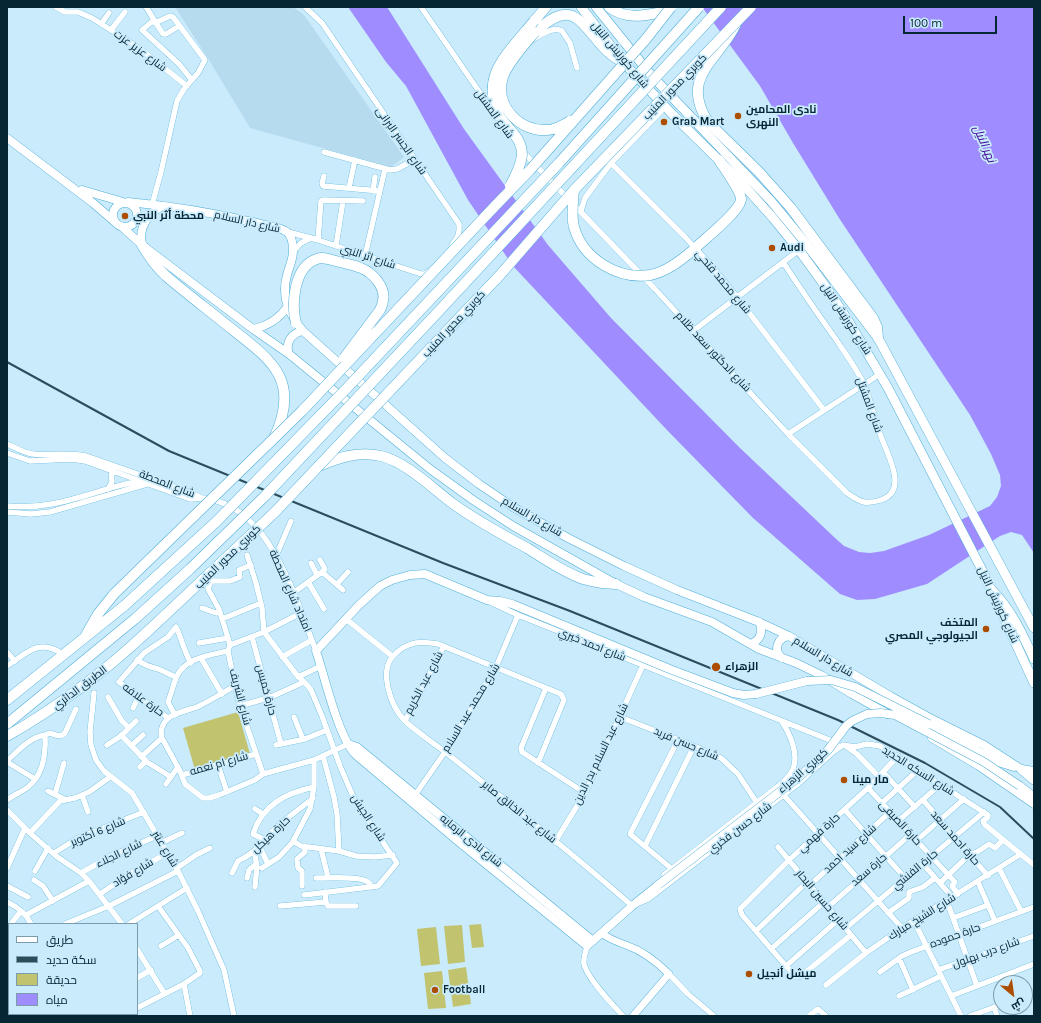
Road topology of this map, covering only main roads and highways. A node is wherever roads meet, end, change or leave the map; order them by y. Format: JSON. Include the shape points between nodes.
{"nodes":[{"id":1,"x":546,"y":7,"type":"edge"},
{"id":2,"x":581,"y":7,"type":"edge"},
{"id":3,"x":596,"y":7,"type":"edge"},
{"id":4,"x":609,"y":7,"type":"edge"},
{"id":5,"x":699,"y":7,"type":"edge"},
{"id":6,"x":721,"y":7,"type":"edge"},
{"id":7,"x":751,"y":7,"type":"edge"},
{"id":8,"x":670,"y":9,"type":"edge"},
{"id":9,"x":737,"y":22,"type":"junction"},
{"id":10,"x":624,"y":63,"type":"junction"},
{"id":11,"x":588,"y":105,"type":"junction"},
{"id":12,"x":7,"y":138,"type":"edge"},
{"id":13,"x":719,"y":160,"type":"junction"},
{"id":14,"x":70,"y":186,"type":"junction"},
{"id":15,"x":574,"y":190,"type":"junction"},
{"id":16,"x":507,"y":193,"type":"junction"},
{"id":17,"x":125,"y":202,"type":"junction"},
{"id":18,"x":163,"y":206,"type":"junction"},
{"id":19,"x":118,"y":224,"type":"junction"},
{"id":20,"x":142,"y":245,"type":"junction"},
{"id":21,"x":288,"y":306,"type":"junction"},
{"id":22,"x":299,"y":327,"type":"junction"},
{"id":23,"x":253,"y":329,"type":"junction"},
{"id":24,"x":878,"y":338,"type":"junction"},
{"id":25,"x":289,"y":354,"type":"junction"},
{"id":26,"x":319,"y":392,"type":"junction"},
{"id":27,"x":272,"y":441,"type":"junction"},
{"id":28,"x":319,"y":466,"type":"junction"},
{"id":29,"x":616,"y":584,"type":"junction"},
{"id":30,"x":989,"y":586,"type":"junction"},
{"id":31,"x":136,"y":618,"type":"joint"},
{"id":32,"x":759,"y":622,"type":"junction"},
{"id":33,"x":1034,"y":628,"type":"edge"},
{"id":34,"x":147,"y":632,"type":"joint"},
{"id":35,"x":789,"y":636,"type":"junction"},
{"id":36,"x":84,"y":638,"type":"junction"},
{"id":37,"x":751,"y":644,"type":"junction"},
{"id":38,"x":316,"y":650,"type":"joint"},
{"id":39,"x":782,"y":658,"type":"junction"},
{"id":40,"x":1034,"y":659,"type":"edge"},
{"id":41,"x":1034,"y":683,"type":"edge"},
{"id":42,"x":23,"y":688,"type":"junction"},
{"id":43,"x":7,"y":692,"type":"edge"},
{"id":44,"x":7,"y":700,"type":"edge"},
{"id":45,"x":7,"y":724,"type":"edge"},
{"id":46,"x":7,"y":736,"type":"edge"},
{"id":47,"x":348,"y":744,"type":"junction"},
{"id":48,"x":1021,"y":769,"type":"junction"},
{"id":49,"x":1034,"y":771,"type":"edge"},
{"id":50,"x":1034,"y":780,"type":"edge"},
{"id":51,"x":1034,"y":797,"type":"edge"},
{"id":52,"x":1034,"y":804,"type":"edge"},
{"id":53,"x":590,"y":943,"type":"junction"}],
"edges":[{"from":1,"to":16,"type":"highway","bridge":true,"via":[[502,61],[493,83],[493,99],[498,114],[517,137],[521,150],[521,163]]},
{"from":2,"to":10,"type":"main road","name":"شارع كورنيش النيل"},
{"from":3,"to":24,"type":"main road","name":"شارع كورنيش النيل","via":[[651,75],[771,201]]},
{"from":4,"to":8,"type":"highway","via":[[614,11],[636,17]]},
{"from":5,"to":36,"type":"highway","bridge":true,"via":[[559,163],[347,388],[217,521],[124,606]]},
{"from":6,"to":31,"type":"highway","name":"كوبري محور المنيب","bridge":true,"via":[[266,496]]},
{"from":7,"to":9,"type":"highway","name":"كوبري محور المنيب","bridge":true},
{"from":8,"to":11,"type":"highway","bridge":true},
{"from":9,"to":15,"type":"highway","name":"كوبري محور المنيب","bridge":true},
{"from":9,"to":24,"type":"highway","bridge":true,"via":[[726,42],[700,77],[698,96],[703,114],[759,172],[802,222],[873,318]]},
{"from":10,"to":11,"type":"highway","bridge":true,"via":[[609,53],[581,20],[565,13],[556,15],[535,32],[503,77],[501,89],[508,111],[516,120],[537,130],[560,127]]},
{"from":10,"to":13,"type":"main road","name":"شارع كورنيش النيل"},
{"from":11,"to":16,"type":"highway","bridge":true},
{"from":12,"to":14,"type":"main road","name":"شارع دار السلام"},
{"from":13,"to":15,"type":"highway","bridge":true,"via":[[740,192],[739,206],[694,249],[674,264],[651,274],[638,275],[612,270],[600,264],[588,252],[574,226]]},
{"from":13,"to":30,"type":"main road","name":"شارع كورنيش النيل","via":[[773,218],[845,315],[880,374]]},
{"from":14,"to":17,"type":"main road","name":"شارع دار السلام"},
{"from":14,"to":19,"type":"main road","name":"شارع دار السلام"},
{"from":15,"to":28,"type":"highway","name":"كوبري محور المنيب","bridge":true,"via":[[500,275]]},
{"from":16,"to":26,"type":"highway","bridge":true},
{"from":17,"to":18,"type":"main road","name":"شارع دار السلام"},
{"from":17,"to":19,"type":"main road","via":[[113,210],[112,216]]},
{"from":17,"to":19,"type":"main road","via":[[133,205],[136,219],[130,226]]},
{"from":18,"to":20,"type":"main road","via":[[154,211],[144,223],[141,233]]},
{"from":18,"to":21,"type":"main road","name":"شارع دار السلام","via":[[228,217],[287,232],[292,241],[293,252],[285,287]]},
{"from":19,"to":20,"type":"main road","name":"شارع دار السلام"},
{"from":20,"to":23,"type":"main road","name":"شارع دار السلام"},
{"from":20,"to":27,"type":"highway","via":[[156,267],[259,350],[273,365],[282,384],[285,405]]},
{"from":21,"to":22,"type":"main road","name":"شارع دار السلام"},
{"from":21,"to":23,"type":"main road","via":[[275,320]]},
{"from":22,"to":25,"type":"main road","via":[[289,340]]},
{"from":22,"to":26,"type":"highway","bridge":true,"via":[[294,303],[296,286],[304,268],[315,259],[321,257],[361,268],[376,279],[383,292],[384,301],[380,310]]},
{"from":22,"to":32,"type":"main road","name":"شارع دار السلام","via":[[445,458],[507,503],[624,566],[676,590]]},
{"from":23,"to":25,"type":"main road","name":"شارع دار السلام"},
{"from":24,"to":33,"type":"main road","name":"شارع كورنيش النيل"},
{"from":25,"to":29,"type":"main road","name":"شارع دار السلام","via":[[415,457],[473,500],[533,538]]},
{"from":26,"to":27,"type":"highway","bridge":true},
{"from":27,"to":36,"type":"highway","bridge":true,"via":[[114,594]]},
{"from":28,"to":29,"type":"highway","via":[[353,454],[382,456],[396,462],[464,511],[547,560],[581,578]]},
{"from":28,"to":34,"type":"highway","name":"كوبري محور المنيب","bridge":true,"via":[[243,543]]},
{"from":29,"to":37,"type":"main road","name":"شارع دار السلام","via":[[700,617]]},
{"from":30,"to":40,"type":"main road","via":[[1017,622]]},
{"from":30,"to":41,"type":"main road","name":"شارع كورنيش النيل"},
{"from":31,"to":45,"type":"highway","name":"الطريق الدائري"},
{"from":32,"to":35,"type":"main road","name":"شارع دار السلام"},
{"from":32,"to":37,"type":"main road","via":[[761,634]]},
{"from":34,"to":46,"type":"highway","name":"الطريق الدائري","via":[[74,694]]},
{"from":35,"to":39,"type":"main road","via":[[778,645],[778,654]]},
{"from":35,"to":48,"type":"main road","name":"شارع دار السلام","via":[[896,700],[984,745]]},
{"from":36,"to":42,"type":"highway"},
{"from":37,"to":39,"type":"main road","name":"شارع دار السلام"},
{"from":38,"to":47,"type":"main road","name":"شارع نادى الرمايه","via":[[338,721]]},
{"from":38,"to":48,"type":"main road","name":"شارع احمد خيري","bridge":true,"via":[[358,605],[380,586],[410,575],[425,574],[487,600],[512,604],[733,693],[756,694],[808,681],[831,680],[855,687],[998,762]]},
{"from":39,"to":52,"type":"main road","name":"شارع دار السلام","via":[[821,675],[960,754]]},
{"from":42,"to":43,"type":"highway"},
{"from":42,"to":44,"type":"highway"},
{"from":47,"to":53,"type":"main road","name":"شارع نادى الرمايه","via":[[356,755],[459,842]]},
{"from":47,"to":53,"type":"main road","name":"شارع نادى الرمايه","via":[[357,747]]},
{"from":48,"to":49,"type":"main road","name":"شارع دار السلام"},
{"from":48,"to":50,"type":"main road"},
{"from":51,"to":53,"type":"main road","name":"كوبري الزهراء","bridge":true,"via":[[984,762],[895,715],[867,714],[846,726],[828,750],[799,777],[631,905]]}]}
